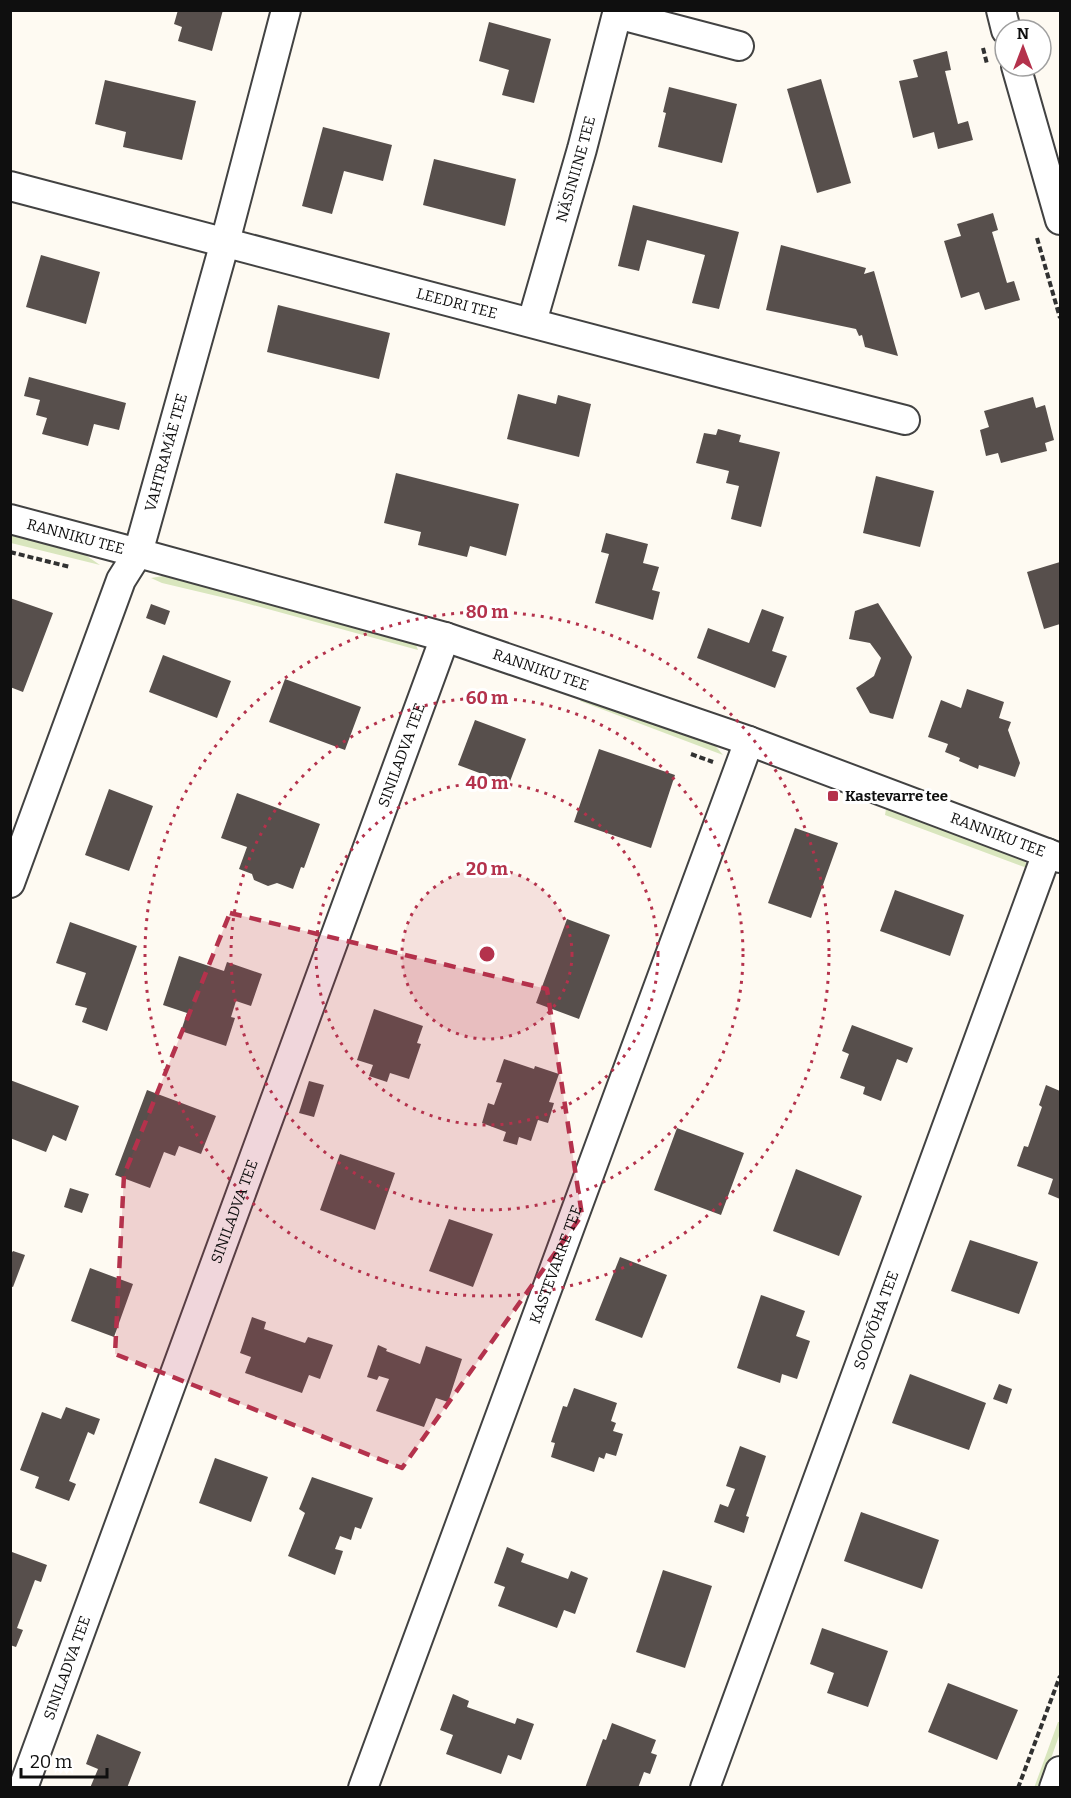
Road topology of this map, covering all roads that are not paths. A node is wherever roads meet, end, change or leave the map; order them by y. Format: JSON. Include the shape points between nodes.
{"nodes":[{"id":1,"x":286,"y":10,"type":"edge"},
{"id":2,"x":617,"y":12,"type":"edge"},
{"id":3,"x":739,"y":46,"type":"dead end"},
{"id":4,"x":1019,"y":78,"type":"edge"},
{"id":5,"x":10,"y":186,"type":"edge"},
{"id":6,"x":1060,"y":220,"type":"edge"},
{"id":7,"x":225,"y":242,"type":"junction"},
{"id":8,"x":532,"y":322,"type":"junction"},
{"id":9,"x":905,"y":420,"type":"dead end"},
{"id":10,"x":10,"y":519,"type":"edge"},
{"id":11,"x":138,"y":552,"type":"junction"},
{"id":12,"x":445,"y":637,"type":"junction"},
{"id":13,"x":749,"y":741,"type":"junction"},
{"id":14,"x":1054,"y":856,"type":"edge"},
{"id":15,"x":10,"y":883,"type":"edge"},
{"id":16,"x":1060,"y":1771,"type":"edge"},
{"id":17,"x":23,"y":1788,"type":"edge"},
{"id":18,"x":363,"y":1788,"type":"edge"},
{"id":19,"x":705,"y":1788,"type":"edge"},
{"id":20,"x":1054,"y":1788,"type":"edge"}],
"edges":[{"from":1,"to":7,"type":"street","name":"VAHTRAMÄE TEE"},
{"from":2,"to":3,"type":"street","name":"NÄSINIINE TEE"},
{"from":2,"to":8,"type":"street","name":"NÄSINIINE TEE"},
{"from":4,"to":6,"type":"street"},
{"from":5,"to":7,"type":"street","name":"LEEDRI TEE"},
{"from":7,"to":8,"type":"street","name":"LEEDRI TEE"},
{"from":7,"to":11,"type":"street","name":"VAHTRAMÄE TEE"},
{"from":8,"to":9,"type":"street","name":"LEEDRI TEE"},
{"from":10,"to":11,"type":"street","name":"RANNIKU TEE"},
{"from":11,"to":12,"type":"street","name":"RANNIKU TEE"},
{"from":11,"to":15,"type":"street","name":"VAHTRAMÄE TEE","via":[[121,580]]},
{"from":12,"to":13,"type":"street","name":"RANNIKU TEE"},
{"from":12,"to":17,"type":"street","name":"SINILADVA TEE"},
{"from":13,"to":14,"type":"street","name":"RANNIKU TEE"},
{"from":13,"to":18,"type":"street","name":"KASTEVARRE TEE"},
{"from":14,"to":19,"type":"street","name":"SOOVÕHA TEE"},
{"from":16,"to":20,"type":"street"}]}
